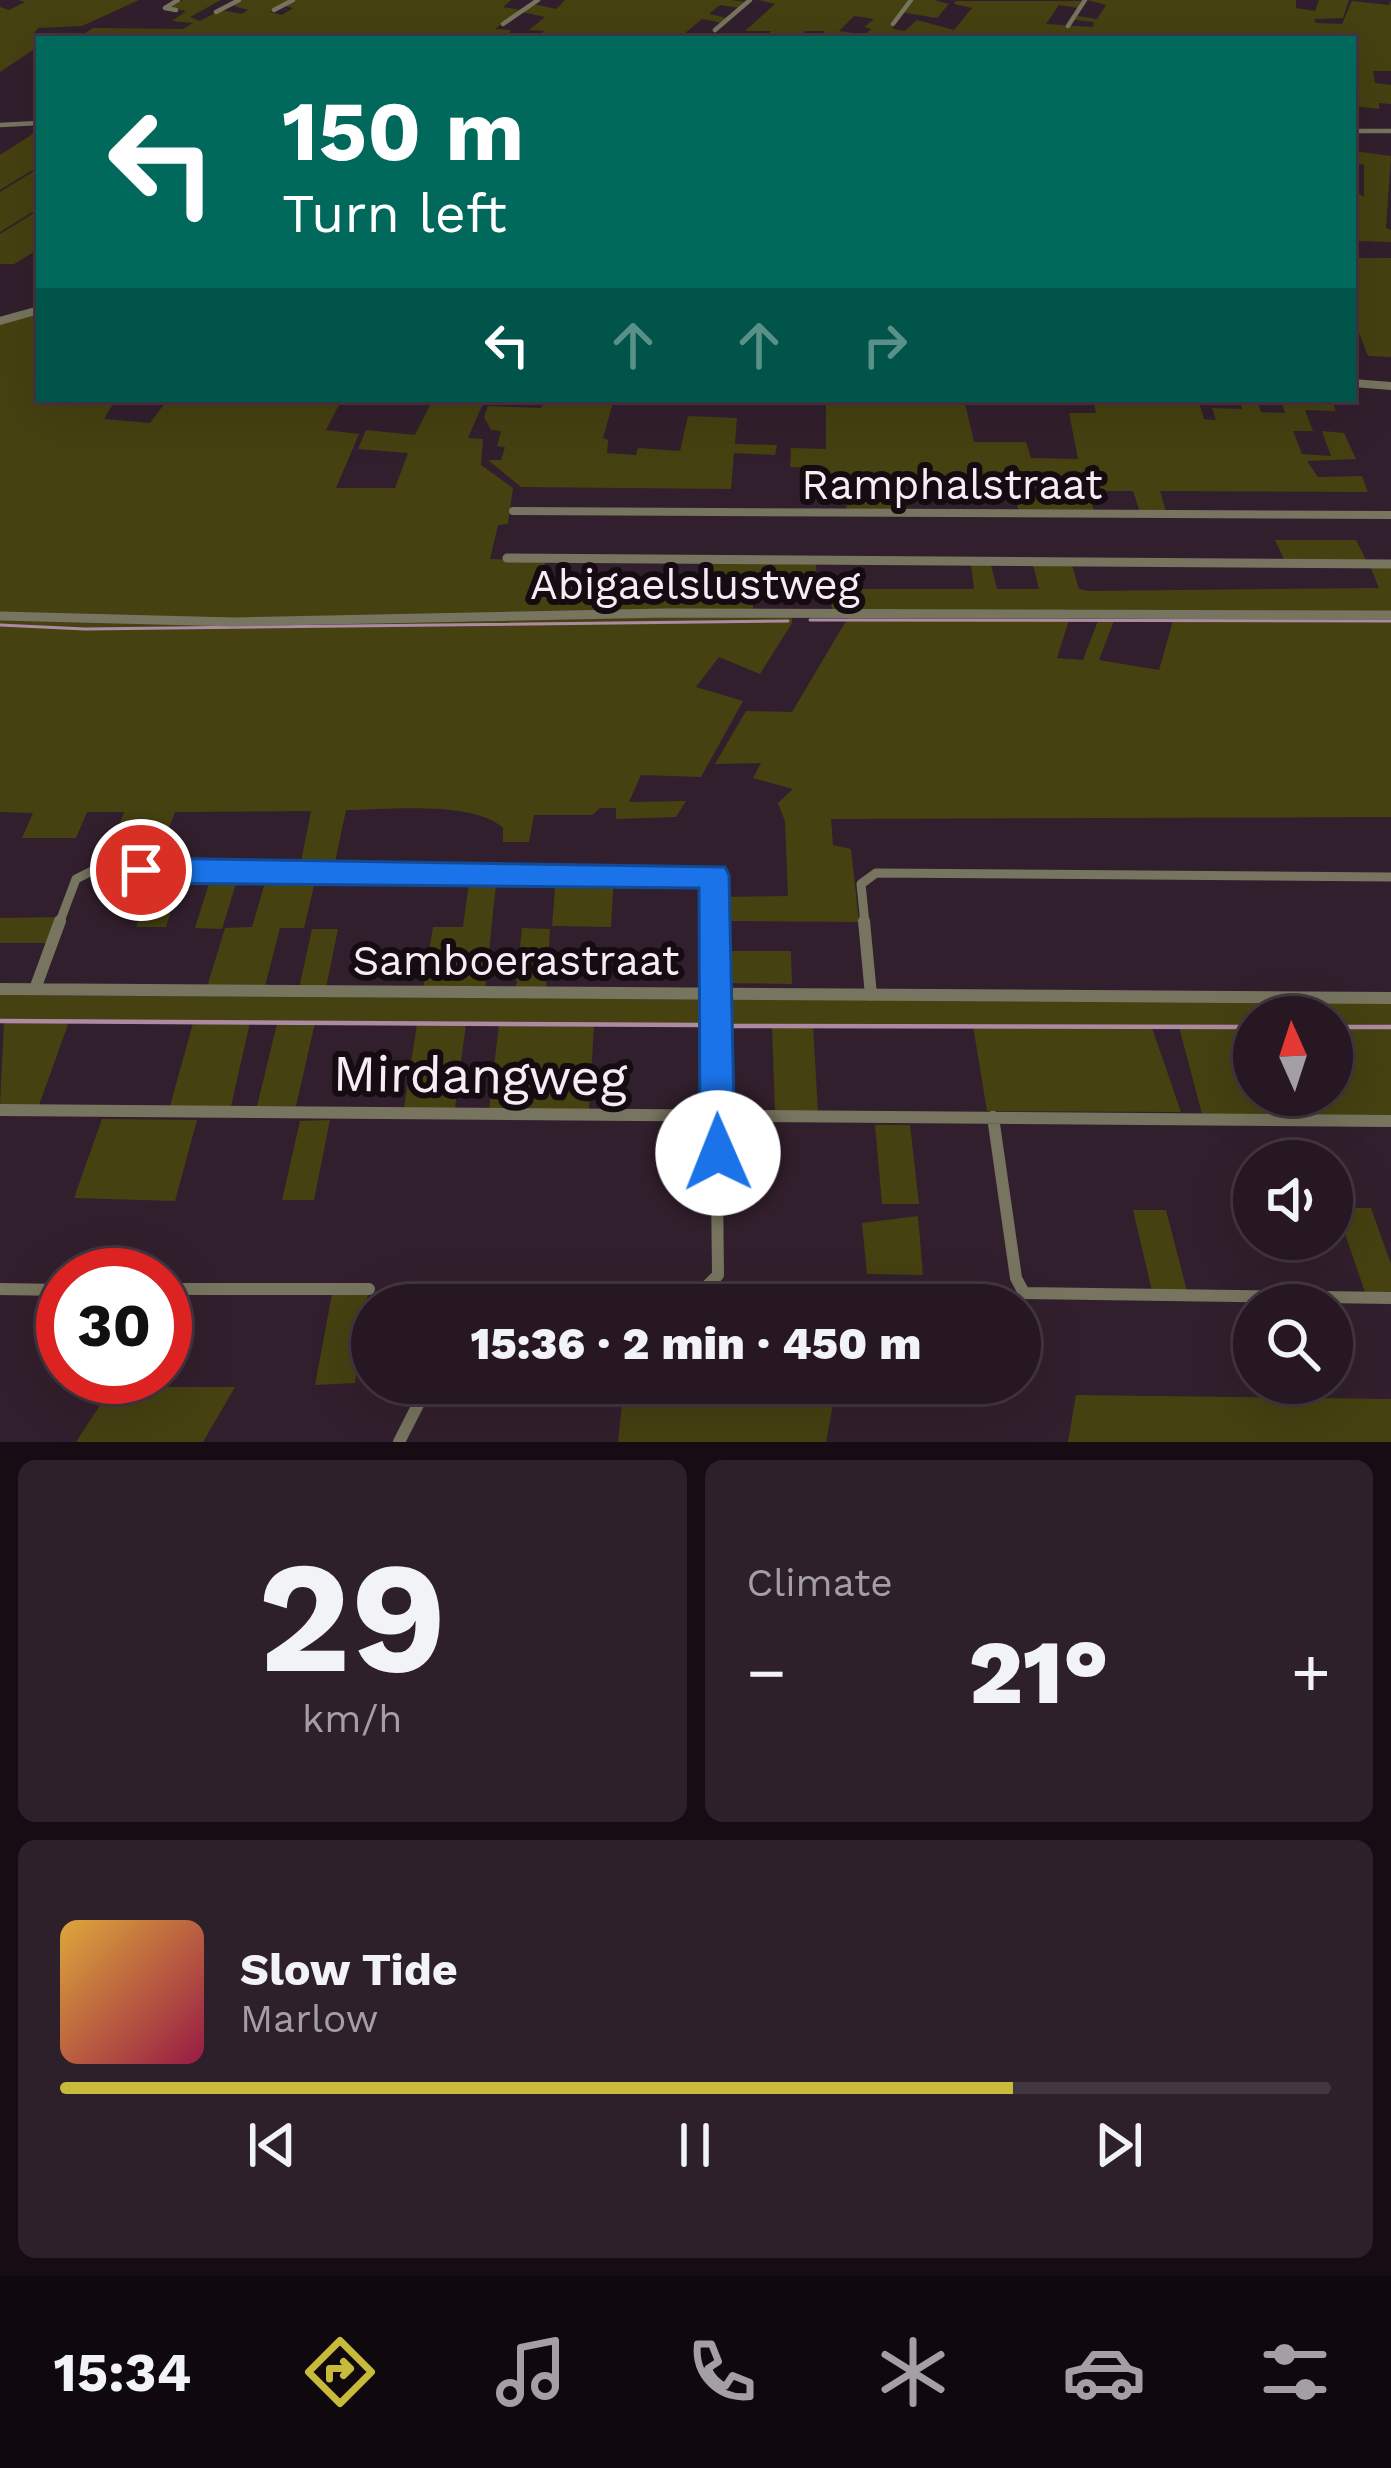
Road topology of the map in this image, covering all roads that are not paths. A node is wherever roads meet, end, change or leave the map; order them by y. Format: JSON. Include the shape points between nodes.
{"nodes":[{"id":1,"x":178,"y":0,"type":"edge"},
{"id":2,"x":238,"y":0,"type":"edge"},
{"id":3,"x":293,"y":0,"type":"edge"},
{"id":4,"x":538,"y":0,"type":"edge"},
{"id":5,"x":750,"y":0,"type":"edge"},
{"id":6,"x":910,"y":0,"type":"edge"},
{"id":7,"x":1085,"y":0,"type":"edge"},
{"id":8,"x":176,"y":10,"type":"dead end"},
{"id":9,"x":274,"y":10,"type":"dead end"},
{"id":10,"x":215,"y":12,"type":"dead end"},
{"id":11,"x":502,"y":24,"type":"dead end"},
{"id":12,"x":893,"y":24,"type":"dead end"},
{"id":13,"x":1068,"y":26,"type":"dead end"},
{"id":14,"x":715,"y":30,"type":"dead end"},
{"id":15,"x":36,"y":123,"type":"edge"},
{"id":16,"x":0,"y":125,"type":"edge"},
{"id":17,"x":1356,"y":131,"type":"edge"},
{"id":18,"x":1391,"y":131,"type":"edge"},
{"id":19,"x":36,"y":311,"type":"edge"},
{"id":20,"x":0,"y":321,"type":"edge"},
{"id":21,"x":1356,"y":383,"type":"edge"},
{"id":22,"x":1391,"y":386,"type":"edge"},
{"id":23,"x":513,"y":511,"type":"dead end"},
{"id":24,"x":1391,"y":515,"type":"edge"},
{"id":25,"x":507,"y":558,"type":"dead end"},
{"id":26,"x":1391,"y":565,"type":"edge"},
{"id":27,"x":1391,"y":615,"type":"edge"},
{"id":28,"x":0,"y":616,"type":"edge"},
{"id":29,"x":1391,"y":877,"type":"edge"},
{"id":30,"x":0,"y":989,"type":"edge"},
{"id":31,"x":35,"y":989,"type":"junction"},
{"id":32,"x":716,"y":994,"type":"junction"},
{"id":33,"x":871,"y":994,"type":"junction"},
{"id":34,"x":1391,"y":998,"type":"edge"},
{"id":35,"x":0,"y":1110,"type":"edge"},
{"id":36,"x":716,"y":1117,"type":"junction"},
{"id":37,"x":993,"y":1117,"type":"junction"},
{"id":38,"x":1391,"y":1121,"type":"edge"},
{"id":39,"x":712,"y":1284,"type":"edge"},
{"id":40,"x":0,"y":1289,"type":"edge"},
{"id":41,"x":192,"y":1289,"type":"edge"},
{"id":42,"x":351,"y":1289,"type":"edge"},
{"id":43,"x":36,"y":1290,"type":"edge"},
{"id":44,"x":1391,"y":1298,"type":"edge"},
{"id":45,"x":418,"y":1404,"type":"edge"},
{"id":46,"x":399,"y":1442,"type":"edge"}],
"edges":[{"from":1,"to":8,"type":"street","via":[[165,8]]},
{"from":2,"to":10,"type":"street"},
{"from":3,"to":9,"type":"street"},
{"from":4,"to":11,"type":"street"},
{"from":5,"to":14,"type":"street"},
{"from":6,"to":12,"type":"street"},
{"from":7,"to":13,"type":"street"},
{"from":15,"to":16,"type":"street"},
{"from":17,"to":18,"type":"street"},
{"from":19,"to":20,"type":"street"},
{"from":21,"to":22,"type":"street"},
{"from":23,"to":24,"type":"street","name":"Ramphalstraat"},
{"from":25,"to":26,"type":"street"},
{"from":27,"to":28,"type":"street","name":"Abigaelslustweg","via":[[664,613],[234,622]]},
{"from":29,"to":33,"type":"street","via":[[876,873],[861,884]]},
{"from":30,"to":31,"type":"street","name":"Samboerastraat"},
{"from":31,"to":32,"type":"street","name":"Samboerastraat"},
{"from":31,"to":32,"type":"street","via":[[76,879],[94,870],[706,872],[717,882]]},
{"from":32,"to":33,"type":"street","name":"Samboerastraat"},
{"from":32,"to":36,"type":"street"},
{"from":33,"to":34,"type":"street","name":"Samboerastraat"},
{"from":35,"to":36,"type":"street","name":"Mirdangweg"},
{"from":36,"to":37,"type":"street","name":"Mirdangweg"},
{"from":36,"to":39,"type":"street","via":[[721,1262]]},
{"from":37,"to":38,"type":"street","name":"Mirdangweg"},
{"from":37,"to":44,"type":"street","via":[[1024,1293]]},
{"from":40,"to":43,"type":"street"},
{"from":41,"to":42,"type":"street"},
{"from":45,"to":46,"type":"street"}]}
